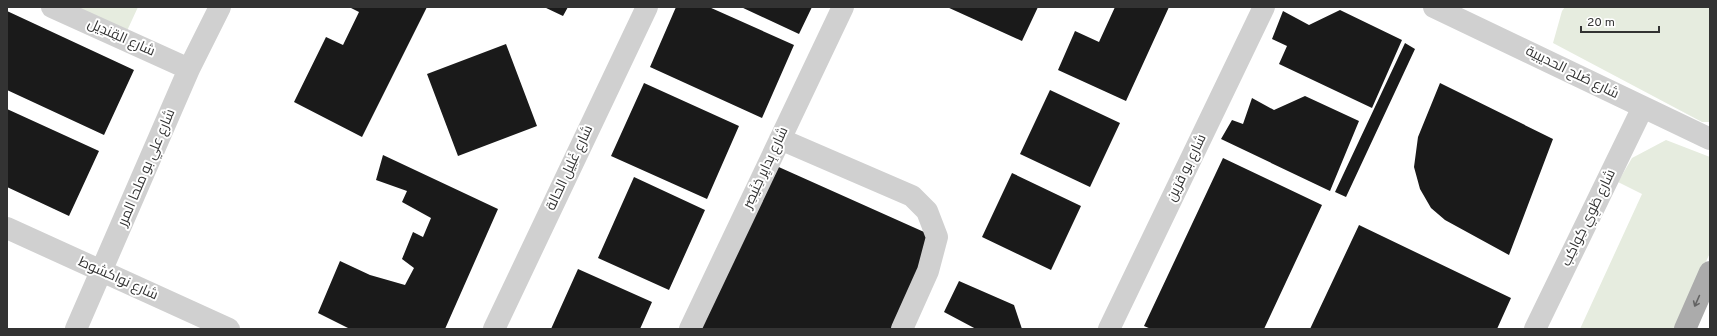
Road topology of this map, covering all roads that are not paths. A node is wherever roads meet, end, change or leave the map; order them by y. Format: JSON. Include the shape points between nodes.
{"nodes":[{"id":1,"x":52,"y":7,"type":"edge"},
{"id":2,"x":220,"y":7,"type":"edge"},
{"id":3,"x":647,"y":7,"type":"edge"},
{"id":4,"x":843,"y":7,"type":"edge"},
{"id":5,"x":1264,"y":7,"type":"edge"},
{"id":6,"x":1434,"y":7,"type":"edge"},
{"id":7,"x":189,"y":69,"type":"junction"},
{"id":8,"x":1643,"y":106,"type":"junction"},
{"id":9,"x":780,"y":139,"type":"junction"},
{"id":10,"x":1710,"y":139,"type":"edge"},
{"id":11,"x":7,"y":228,"type":"edge"},
{"id":12,"x":102,"y":272,"type":"junction"},
{"id":13,"x":1710,"y":272,"type":"edge"},
{"id":14,"x":76,"y":329,"type":"edge"},
{"id":15,"x":229,"y":329,"type":"edge"},
{"id":16,"x":494,"y":329,"type":"edge"},
{"id":17,"x":690,"y":329,"type":"edge"},
{"id":18,"x":902,"y":329,"type":"edge"},
{"id":19,"x":1110,"y":329,"type":"edge"},
{"id":20,"x":1535,"y":329,"type":"edge"},
{"id":21,"x":1685,"y":329,"type":"edge"}],
"edges":[{"from":1,"to":7,"type":"street","name":"شارع القِندِيل"},
{"from":2,"to":7,"type":"street","name":"شارع علي بو ملحا المرر"},
{"from":3,"to":16,"type":"street","name":"شارع غَلِيل الحالة"},
{"from":4,"to":9,"type":"street","name":"شارع بِدايِر خِنَيصِر"},
{"from":5,"to":19,"type":"street","name":"شارع بو قرَين"},
{"from":6,"to":8,"type":"street","name":"شارع صُلح الحديبية"},
{"from":7,"to":12,"type":"street","name":"شارع علي بو ملحا المرر"},
{"from":8,"to":10,"type":"street","name":"شارع صُلح الحديبية"},
{"from":8,"to":20,"type":"street","name":"شارع طَوِي كِواكِب"},
{"from":9,"to":17,"type":"street","name":"شارع بِدايِر خِنَيصِر"},
{"from":9,"to":18,"type":"street","via":[[912,196],[927,211],[937,237],[928,271]]},
{"from":11,"to":12,"type":"street","name":"شارع نواكشوط"},
{"from":12,"to":14,"type":"street","name":"شارع علي بو ملحا المرر"},
{"from":12,"to":15,"type":"street","name":"شارع نواكشوط"},
{"from":13,"to":21,"type":"main road","one_way":true}]}
